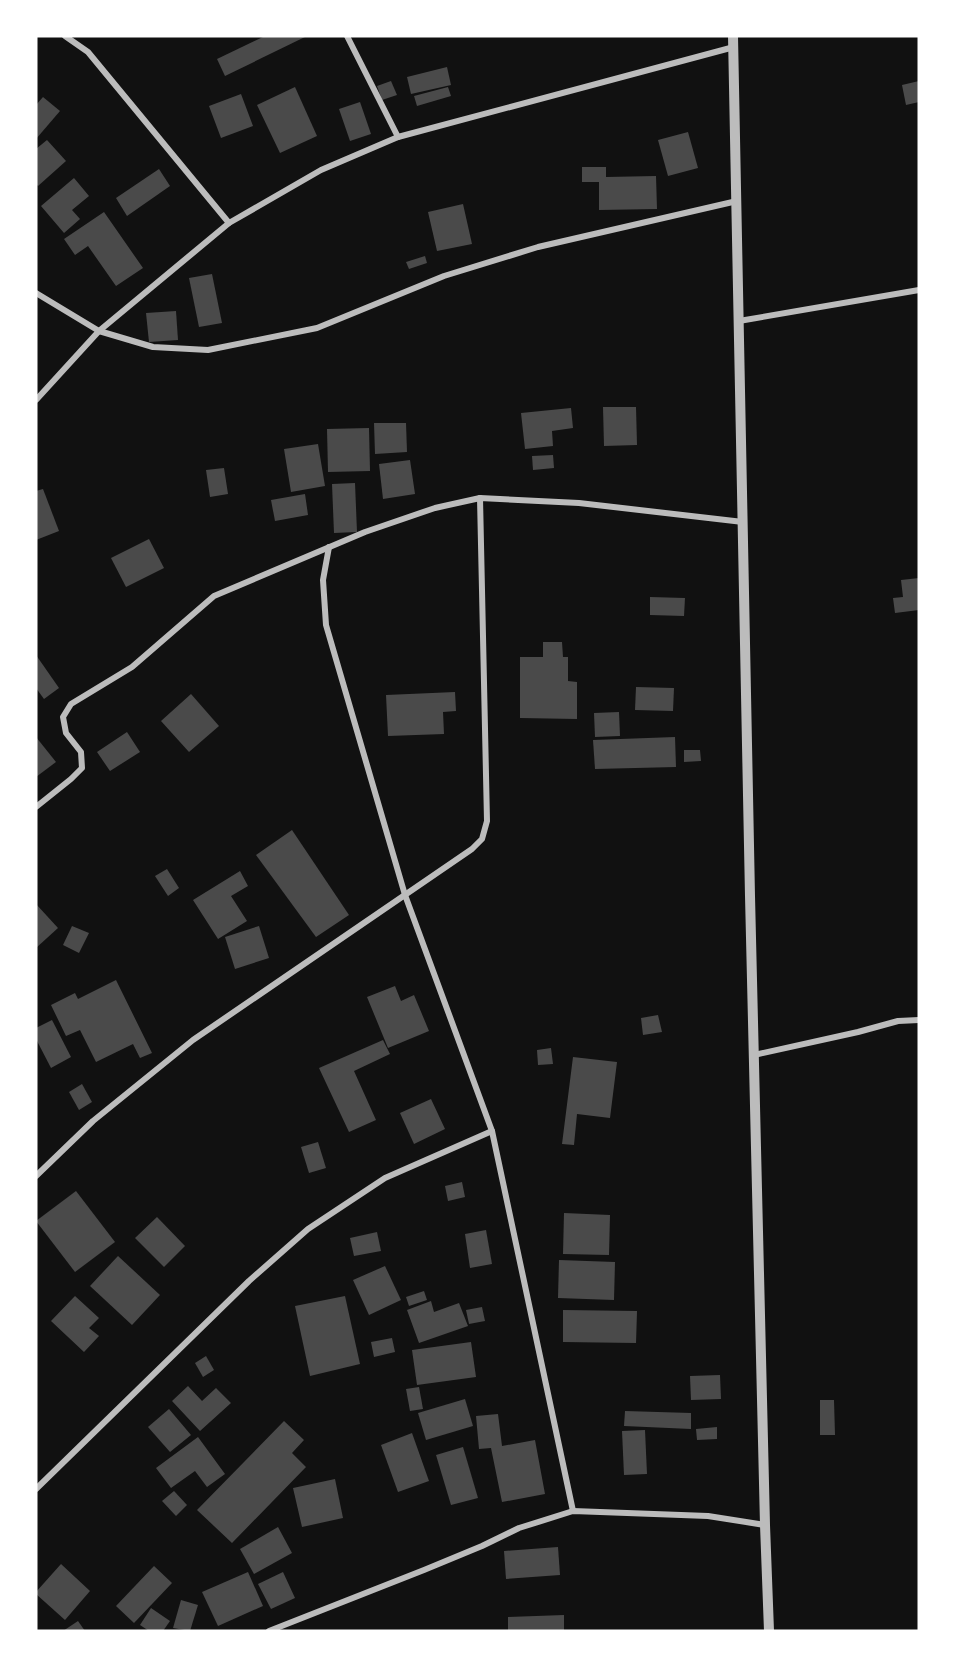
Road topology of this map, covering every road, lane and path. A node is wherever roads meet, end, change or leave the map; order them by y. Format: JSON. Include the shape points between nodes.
{"nodes":[{"id":1,"x":65,"y":36,"type":"edge"},
{"id":2,"x":347,"y":36,"type":"edge"},
{"id":3,"x":734,"y":42,"type":"edge"},
{"id":4,"x":398,"y":137,"type":"junction"},
{"id":5,"x":737,"y":201,"type":"junction"},
{"id":6,"x":229,"y":223,"type":"junction"},
{"id":7,"x":919,"y":290,"type":"edge"},
{"id":8,"x":36,"y":293,"type":"edge"},
{"id":9,"x":739,"y":321,"type":"junction"},
{"id":10,"x":99,"y":332,"type":"junction"},
{"id":11,"x":36,"y":400,"type":"edge"},
{"id":12,"x":480,"y":498,"type":"junction"},
{"id":13,"x":743,"y":522,"type":"junction"},
{"id":14,"x":329,"y":547,"type":"junction"},
{"id":15,"x":36,"y":807,"type":"edge"},
{"id":16,"x":405,"y":895,"type":"junction"},
{"id":17,"x":919,"y":1020,"type":"edge"},
{"id":18,"x":754,"y":1055,"type":"junction"},
{"id":19,"x":492,"y":1131,"type":"junction"},
{"id":20,"x":36,"y":1176,"type":"edge"},
{"id":21,"x":36,"y":1489,"type":"edge"},
{"id":22,"x":573,"y":1510,"type":"junction"},
{"id":23,"x":765,"y":1525,"type":"junction"},
{"id":24,"x":269,"y":1631,"type":"edge"},
{"id":25,"x":769,"y":1631,"type":"edge"}],
"edges":[{"from":1,"to":6,"type":"street","via":[[88,52]]},
{"from":2,"to":4,"type":"street"},
{"from":3,"to":4,"type":"street"},
{"from":3,"to":5,"type":"street"},
{"from":4,"to":6,"type":"street","via":[[321,170]]},
{"from":5,"to":9,"type":"street"},
{"from":5,"to":10,"type":"street","via":[[538,247],[444,276],[317,328],[208,350],[153,347]]},
{"from":6,"to":10,"type":"street"},
{"from":7,"to":9,"type":"street"},
{"from":8,"to":10,"type":"street"},
{"from":9,"to":13,"type":"street"},
{"from":10,"to":11,"type":"street"},
{"from":12,"to":13,"type":"street","via":[[579,502]]},
{"from":12,"to":14,"type":"street","via":[[435,508]]},
{"from":12,"to":16,"type":"street","via":[[487,821],[482,839],[472,849]]},
{"from":13,"to":18,"type":"street"},
{"from":14,"to":15,"type":"street","via":[[214,596],[132,667],[71,704],[63,717],[66,733],[81,752],[82,768]]},
{"from":14,"to":16,"type":"street","via":[[323,580],[326,625]]},
{"from":16,"to":19,"type":"street"},
{"from":16,"to":20,"type":"street","via":[[193,1040],[93,1121]]},
{"from":17,"to":18,"type":"street","via":[[898,1021]]},
{"from":18,"to":23,"type":"street"},
{"from":19,"to":21,"type":"street","via":[[385,1178],[308,1229],[249,1281]]},
{"from":19,"to":22,"type":"street"},
{"from":22,"to":23,"type":"street","via":[[708,1516]]},
{"from":22,"to":24,"type":"street","via":[[519,1528]]},
{"from":23,"to":25,"type":"street"}]}
